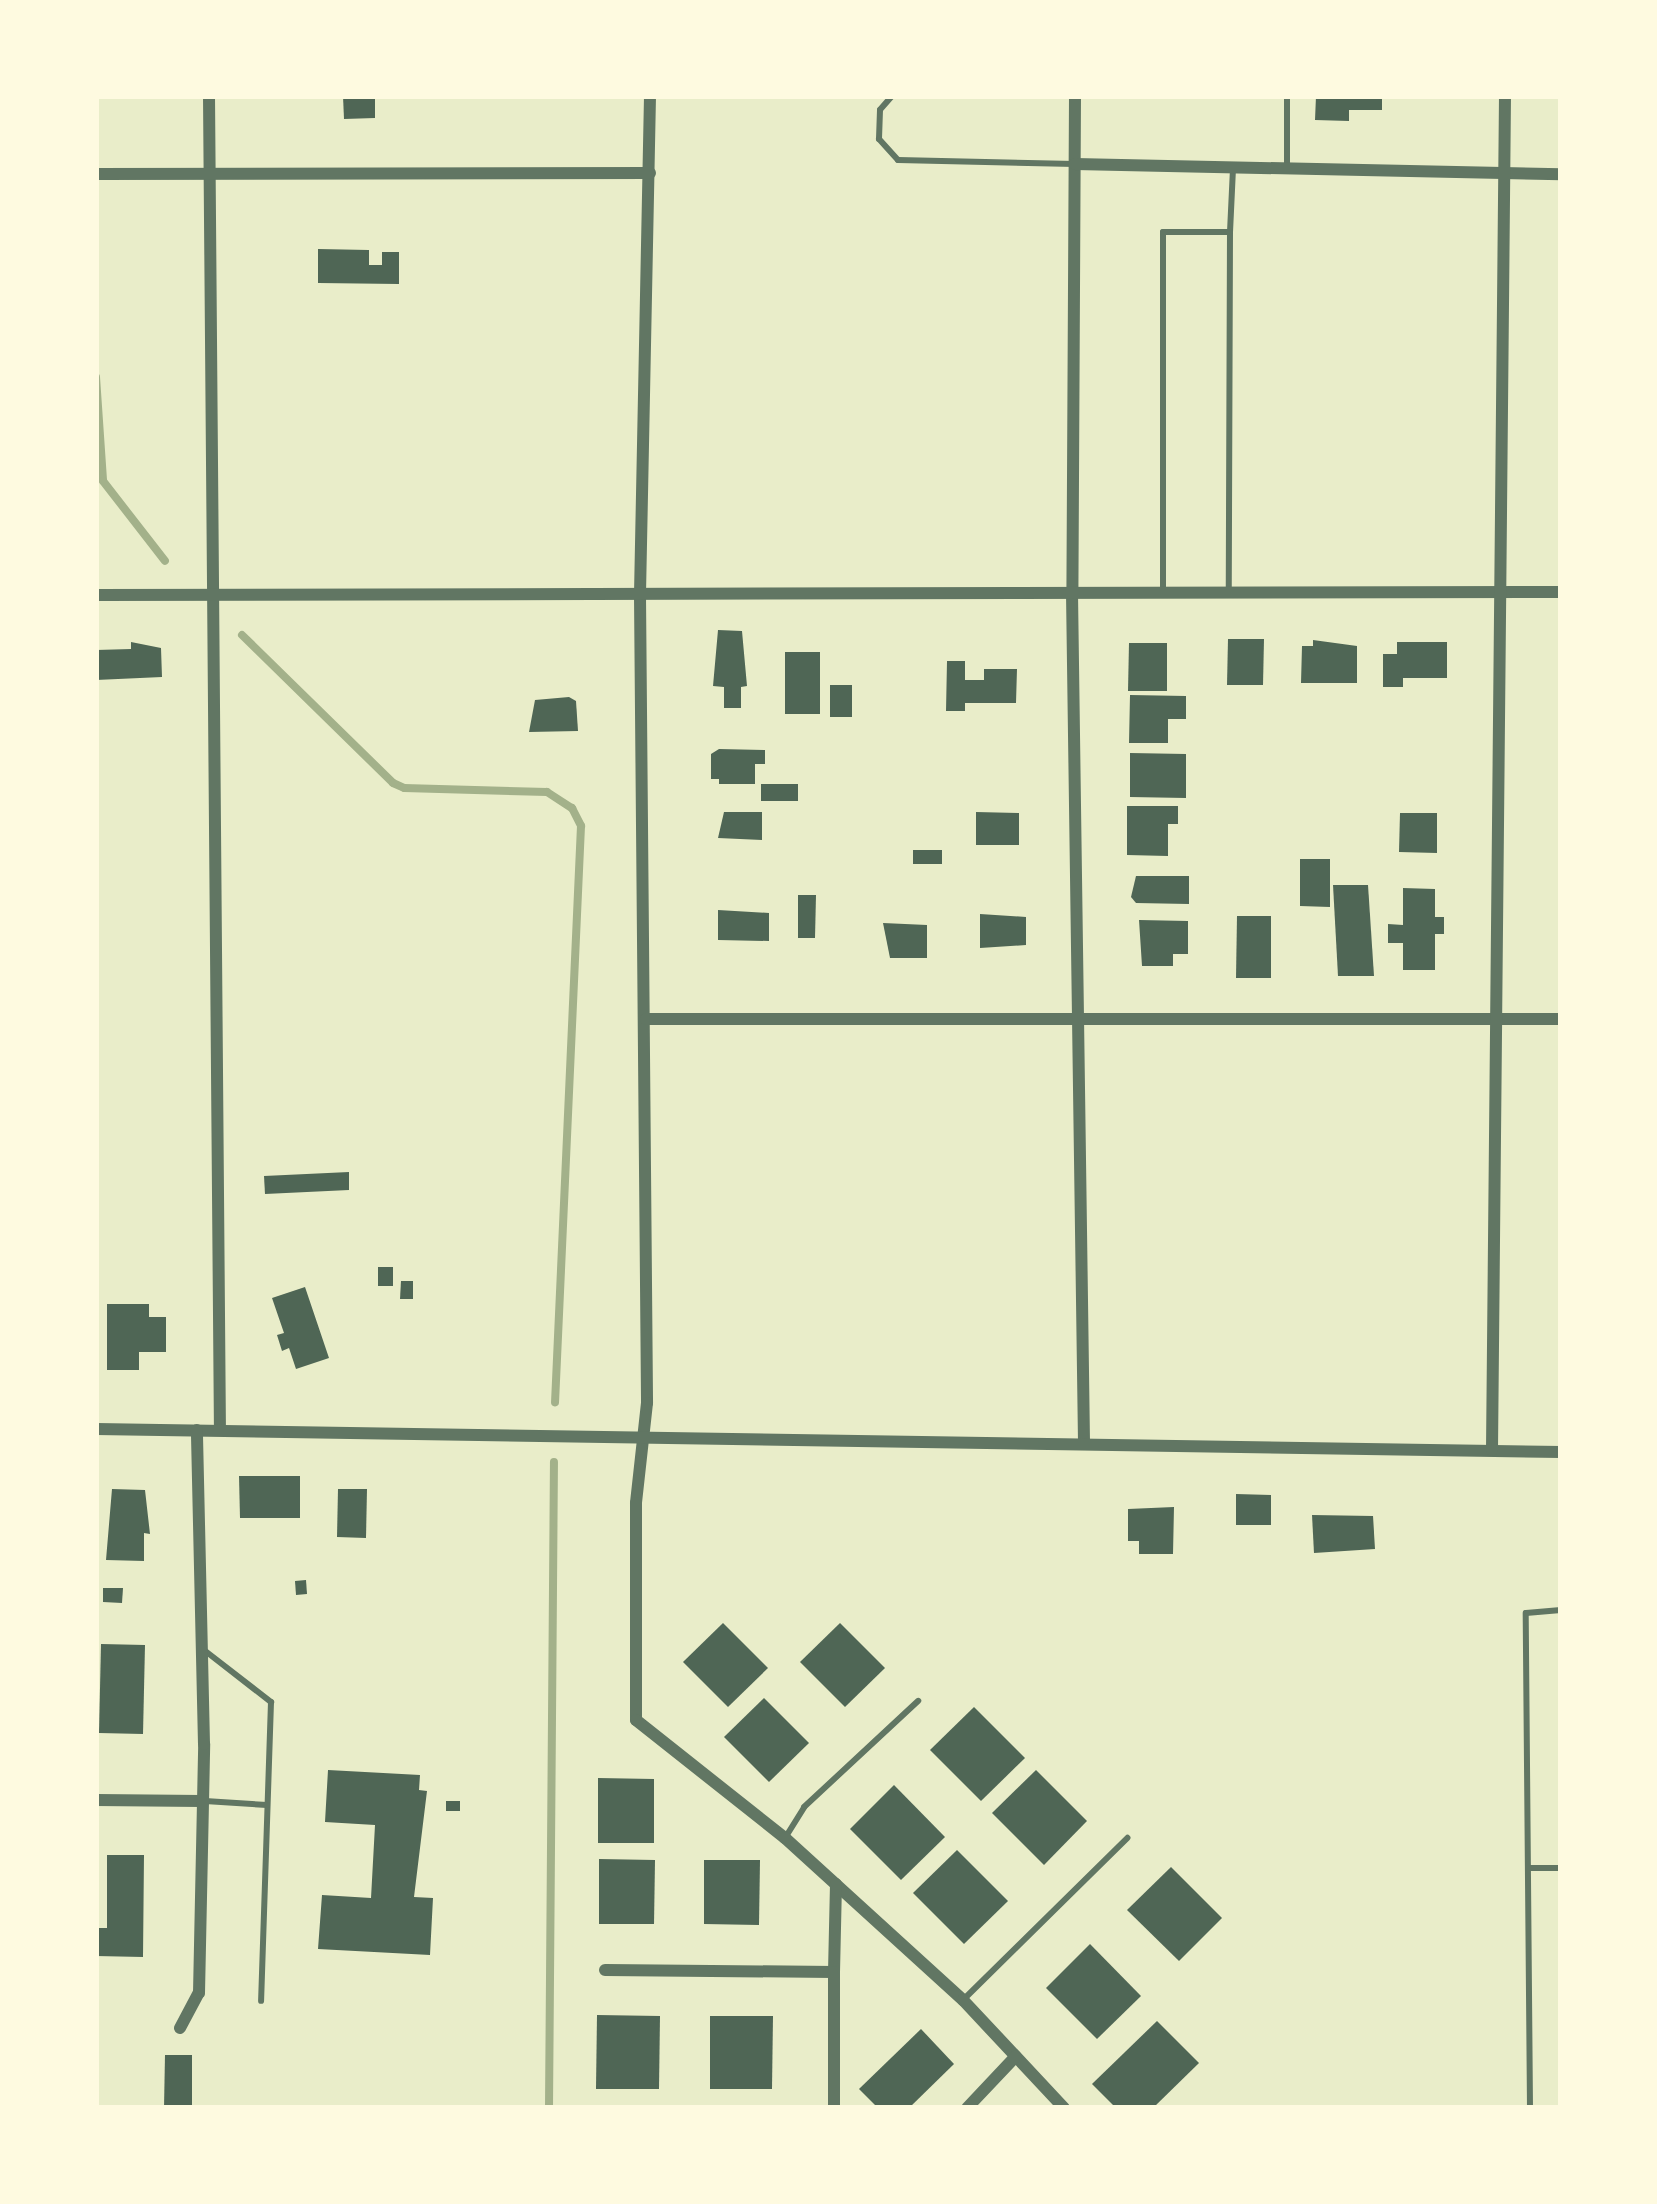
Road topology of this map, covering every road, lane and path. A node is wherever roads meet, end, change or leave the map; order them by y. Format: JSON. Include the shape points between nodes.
{"nodes":[{"id":1,"x":208,"y":96,"type":"edge"},
{"id":2,"x":650,"y":96,"type":"edge"},
{"id":3,"x":892,"y":96,"type":"edge"},
{"id":4,"x":1075,"y":96,"type":"edge"},
{"id":5,"x":1287,"y":96,"type":"edge"},
{"id":6,"x":1505,"y":96,"type":"edge"},
{"id":7,"x":1075,"y":164,"type":"junction"},
{"id":8,"x":1287,"y":166,"type":"junction"},
{"id":9,"x":1233,"y":167,"type":"junction"},
{"id":10,"x":650,"y":173,"type":"junction"},
{"id":11,"x":1504,"y":173,"type":"junction"},
{"id":12,"x":96,"y":174,"type":"edge"},
{"id":13,"x":1561,"y":174,"type":"edge"},
{"id":14,"x":209,"y":175,"type":"junction"},
{"id":15,"x":1230,"y":232,"type":"junction"},
{"id":16,"x":1163,"y":591,"type":"junction"},
{"id":17,"x":1502,"y":592,"type":"junction"},
{"id":18,"x":1561,"y":592,"type":"edge"},
{"id":19,"x":1072,"y":593,"type":"junction"},
{"id":20,"x":1229,"y":594,"type":"junction"},
{"id":21,"x":96,"y":595,"type":"edge"},
{"id":22,"x":211,"y":595,"type":"junction"},
{"id":23,"x":640,"y":596,"type":"junction"},
{"id":24,"x":1500,"y":1016,"type":"junction"},
{"id":25,"x":1078,"y":1017,"type":"junction"},
{"id":26,"x":646,"y":1018,"type":"junction"},
{"id":27,"x":1561,"y":1019,"type":"edge"},
{"id":28,"x":220,"y":1428,"type":"junction"},
{"id":29,"x":96,"y":1430,"type":"edge"},
{"id":30,"x":197,"y":1430,"type":"junction"},
{"id":31,"x":642,"y":1438,"type":"junction"},
{"id":32,"x":1084,"y":1441,"type":"junction"},
{"id":33,"x":1492,"y":1450,"type":"junction"},
{"id":34,"x":1561,"y":1452,"type":"edge"},
{"id":35,"x":1561,"y":1610,"type":"edge"},
{"id":36,"x":202,"y":1647,"type":"junction"},
{"id":37,"x":918,"y":1701,"type":"dead end"},
{"id":38,"x":96,"y":1800,"type":"edge"},
{"id":39,"x":201,"y":1801,"type":"junction"},
{"id":40,"x":268,"y":1805,"type":"junction"},
{"id":41,"x":785,"y":1838,"type":"junction"},
{"id":42,"x":1127,"y":1838,"type":"dead end"},
{"id":43,"x":1528,"y":1868,"type":"junction"},
{"id":44,"x":1561,"y":1868,"type":"edge"},
{"id":45,"x":836,"y":1884,"type":"junction"},
{"id":46,"x":605,"y":1970,"type":"dead end"},
{"id":47,"x":834,"y":1972,"type":"junction"},
{"id":48,"x":963,"y":2000,"type":"junction"},
{"id":49,"x":261,"y":2001,"type":"dead end"},
{"id":50,"x":180,"y":2028,"type":"dead end"},
{"id":51,"x":1016,"y":2056,"type":"junction"},
{"id":52,"x":834,"y":2108,"type":"edge"},
{"id":53,"x":967,"y":2108,"type":"edge"},
{"id":54,"x":1064,"y":2108,"type":"edge"},
{"id":55,"x":1530,"y":2108,"type":"edge"}],
"edges":[{"from":1,"to":14,"type":"street"},
{"from":2,"to":10,"type":"street"},
{"from":3,"to":7,"type":"lane","via":[[878,124],[886,153],[898,160]]},
{"from":4,"to":7,"type":"street"},
{"from":5,"to":8,"type":"lane"},
{"from":6,"to":11,"type":"street"},
{"from":7,"to":9,"type":"street"},
{"from":7,"to":19,"type":"street"},
{"from":8,"to":9,"type":"street"},
{"from":8,"to":11,"type":"street"},
{"from":9,"to":15,"type":"lane"},
{"from":10,"to":14,"type":"street"},
{"from":10,"to":23,"type":"street"},
{"from":11,"to":13,"type":"street"},
{"from":11,"to":17,"type":"street"},
{"from":12,"to":14,"type":"street"},
{"from":14,"to":22,"type":"street"},
{"from":15,"to":16,"type":"lane","via":[[1163,232]]},
{"from":15,"to":20,"type":"lane"},
{"from":16,"to":19,"type":"street"},
{"from":16,"to":20,"type":"street"},
{"from":17,"to":18,"type":"street"},
{"from":17,"to":20,"type":"street"},
{"from":17,"to":24,"type":"street"},
{"from":19,"to":23,"type":"street"},
{"from":19,"to":25,"type":"street"},
{"from":21,"to":22,"type":"street"},
{"from":22,"to":23,"type":"street"},
{"from":22,"to":28,"type":"street"},
{"from":23,"to":26,"type":"street"},
{"from":24,"to":25,"type":"street"},
{"from":24,"to":27,"type":"street"},
{"from":24,"to":33,"type":"street"},
{"from":25,"to":26,"type":"street"},
{"from":25,"to":32,"type":"street"},
{"from":26,"to":31,"type":"street"},
{"from":28,"to":30,"type":"street"},
{"from":28,"to":31,"type":"street"},
{"from":29,"to":30,"type":"street"},
{"from":30,"to":36,"type":"street"},
{"from":31,"to":32,"type":"street"},
{"from":31,"to":41,"type":"street","via":[[636,1720]]},
{"from":32,"to":33,"type":"street"},
{"from":33,"to":34,"type":"street"},
{"from":35,"to":43,"type":"lane","via":[[1526,1612]]},
{"from":36,"to":39,"type":"street"},
{"from":36,"to":40,"type":"lane","via":[[271,1702]]},
{"from":37,"to":41,"type":"lane","via":[[804,1807]]},
{"from":38,"to":39,"type":"street"},
{"from":39,"to":40,"type":"lane"},
{"from":39,"to":50,"type":"street","via":[[199,1993]]},
{"from":40,"to":49,"type":"lane"},
{"from":41,"to":45,"type":"street"},
{"from":42,"to":48,"type":"lane"},
{"from":43,"to":44,"type":"lane"},
{"from":43,"to":55,"type":"lane"},
{"from":45,"to":47,"type":"street"},
{"from":45,"to":48,"type":"street"},
{"from":46,"to":47,"type":"street"},
{"from":47,"to":52,"type":"street"},
{"from":48,"to":51,"type":"street"},
{"from":51,"to":53,"type":"street"},
{"from":51,"to":54,"type":"street"}]}
